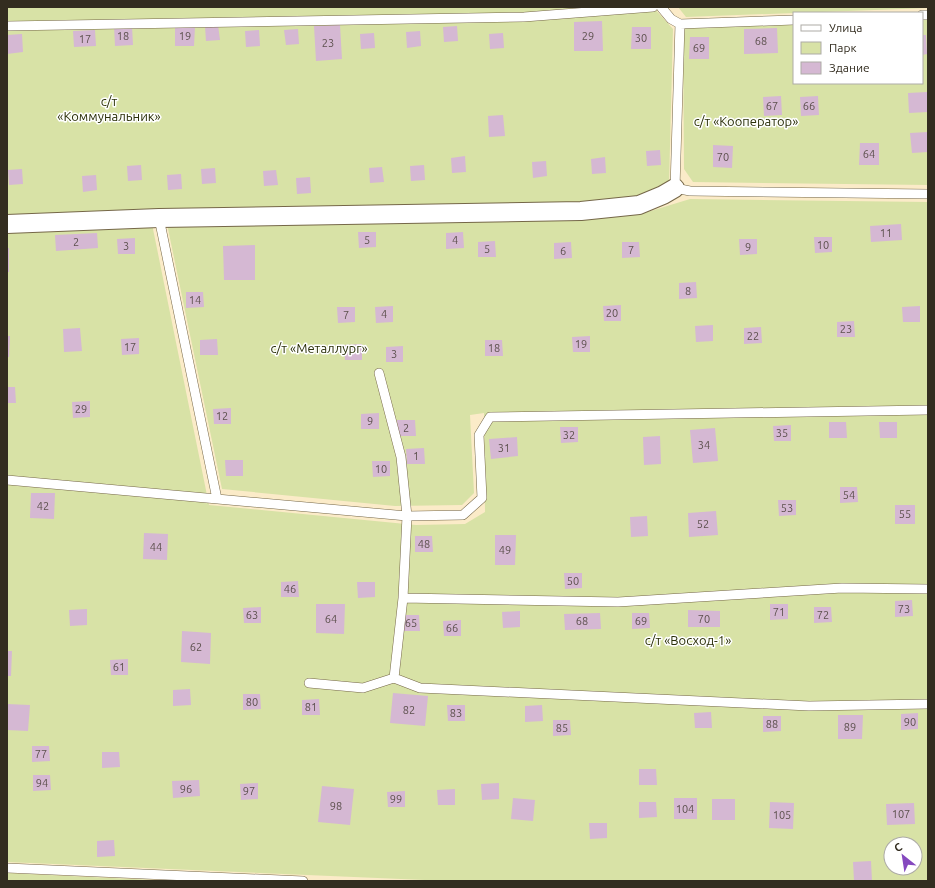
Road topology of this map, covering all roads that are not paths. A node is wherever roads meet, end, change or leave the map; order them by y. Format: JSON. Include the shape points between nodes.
{"nodes":[{"id":1,"x":653,"y":7,"type":"edge"},
{"id":2,"x":661,"y":7,"type":"edge"},
{"id":3,"x":793,"y":20,"type":"edge"},
{"id":4,"x":680,"y":24,"type":"junction"},
{"id":5,"x":7,"y":26,"type":"edge"},
{"id":6,"x":676,"y":188,"type":"junction"},
{"id":7,"x":928,"y":194,"type":"edge"},
{"id":8,"x":159,"y":218,"type":"junction"},
{"id":9,"x":7,"y":224,"type":"edge"},
{"id":10,"x":379,"y":373,"type":"dead end"},
{"id":11,"x":928,"y":410,"type":"edge"},
{"id":12,"x":7,"y":480,"type":"edge"},
{"id":13,"x":217,"y":499,"type":"junction"},
{"id":14,"x":407,"y":516,"type":"junction"},
{"id":15,"x":928,"y":589,"type":"edge"},
{"id":16,"x":403,"y":598,"type":"junction"},
{"id":17,"x":394,"y":678,"type":"junction"},
{"id":18,"x":309,"y":683,"type":"dead end"},
{"id":19,"x":928,"y":704,"type":"edge"},
{"id":20,"x":7,"y":868,"type":"edge"},
{"id":21,"x":303,"y":881,"type":"edge"}],
"edges":[{"from":1,"to":5,"type":"lane","via":[[524,17]]},
{"from":2,"to":4,"type":"lane","via":[[671,19]]},
{"from":3,"to":4,"type":"lane"},
{"from":4,"to":6,"type":"lane"},
{"from":6,"to":7,"type":"lane"},
{"from":6,"to":8,"type":"street","via":[[639,205],[581,211]]},
{"from":8,"to":9,"type":"street"},
{"from":8,"to":13,"type":"lane"},
{"from":10,"to":14,"type":"lane","via":[[401,457]]},
{"from":11,"to":14,"type":"lane","via":[[490,418],[479,435],[482,498],[463,515]]},
{"from":12,"to":13,"type":"lane"},
{"from":13,"to":14,"type":"lane"},
{"from":14,"to":16,"type":"lane"},
{"from":15,"to":16,"type":"lane","via":[[842,588],[618,602]]},
{"from":16,"to":17,"type":"lane"},
{"from":17,"to":18,"type":"lane","via":[[363,688]]},
{"from":17,"to":19,"type":"lane","via":[[420,688],[808,706]]},
{"from":20,"to":21,"type":"lane"}]}
